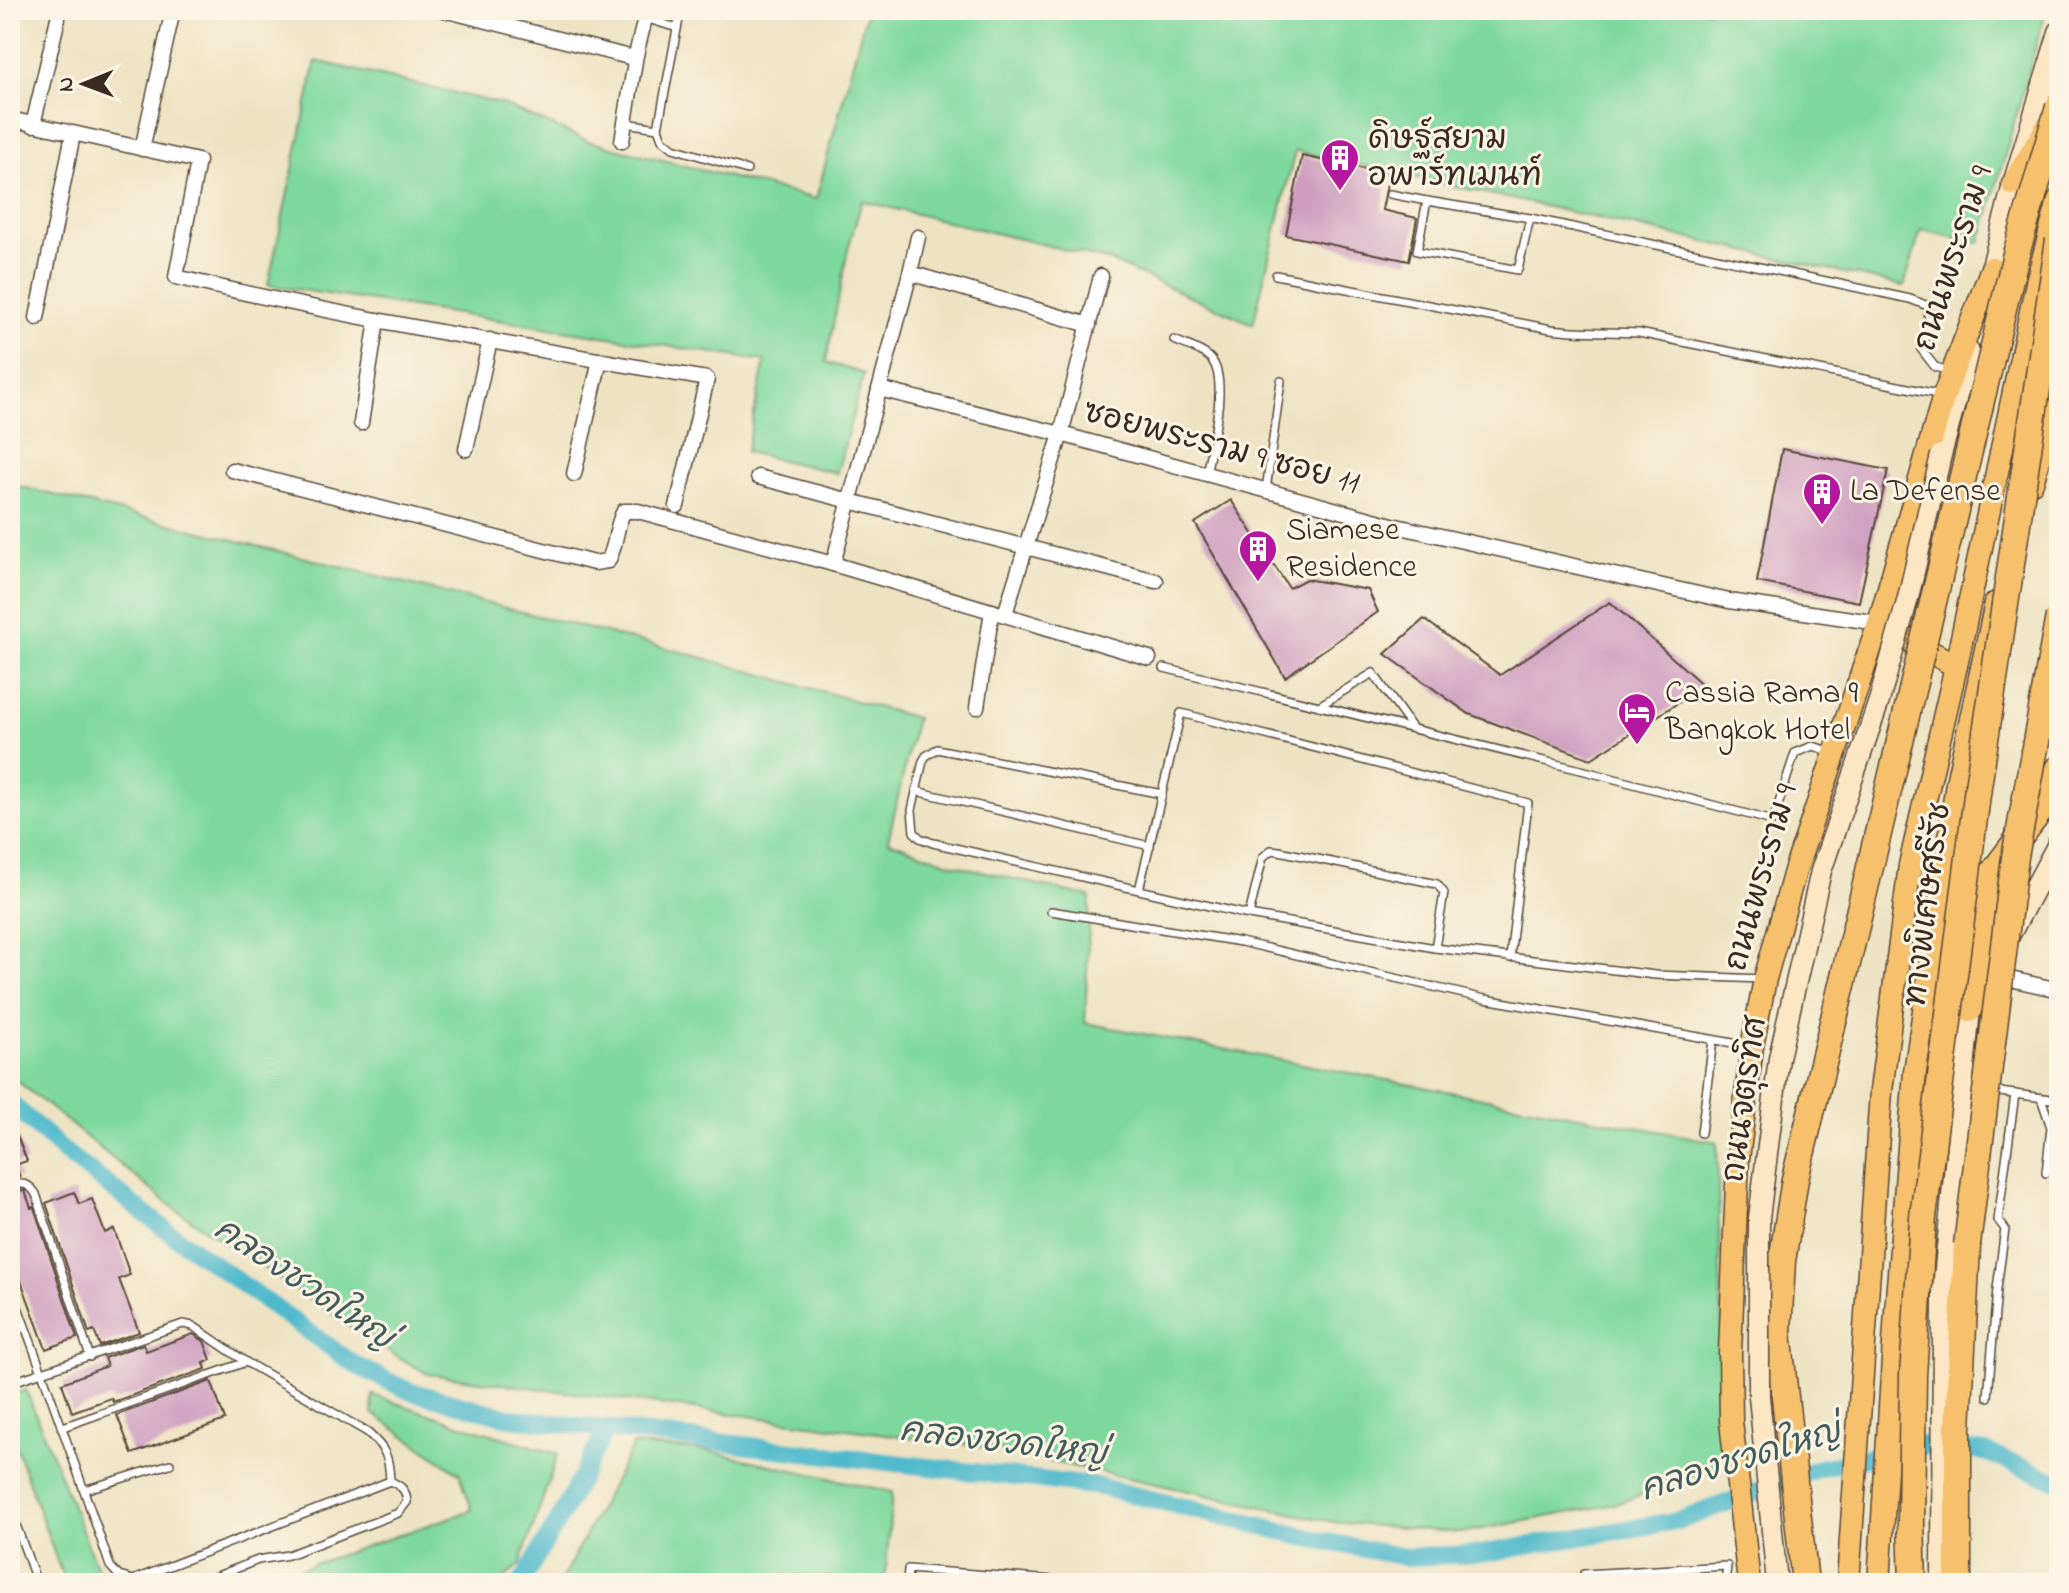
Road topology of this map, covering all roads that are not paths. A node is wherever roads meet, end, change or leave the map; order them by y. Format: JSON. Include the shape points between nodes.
{"nodes":[{"id":1,"x":173,"y":10,"type":"edge"},
{"id":2,"x":444,"y":10,"type":"edge"},
{"id":3,"x":691,"y":10,"type":"edge"},
{"id":4,"x":704,"y":10,"type":"edge"},
{"id":5,"x":741,"y":12,"type":"dead end"},
{"id":6,"x":646,"y":14,"type":"edge"},
{"id":7,"x":58,"y":18,"type":"dead end"},
{"id":8,"x":677,"y":28,"type":"junction"},
{"id":9,"x":2059,"y":32,"type":"edge"},
{"id":10,"x":636,"y":55,"type":"junction"},
{"id":11,"x":2059,"y":108,"type":"edge"},
{"id":12,"x":10,"y":119,"type":"edge"},
{"id":13,"x":626,"y":123,"type":"junction"},
{"id":14,"x":33,"y":125,"type":"junction"},
{"id":15,"x":658,"y":128,"type":"junction"},
{"id":16,"x":73,"y":134,"type":"junction"},
{"id":17,"x":622,"y":141,"type":"dead end"},
{"id":18,"x":142,"y":149,"type":"junction"},
{"id":19,"x":747,"y":170,"type":"dead end"},
{"id":20,"x":2013,"y":184,"type":"junction"},
{"id":21,"x":1390,"y":194,"type":"dead end"},
{"id":22,"x":2059,"y":200,"type":"edge"},
{"id":23,"x":1427,"y":201,"type":"junction"},
{"id":24,"x":1530,"y":218,"type":"junction"},
{"id":25,"x":918,"y":237,"type":"dead end"},
{"id":26,"x":2059,"y":240,"type":"edge"},
{"id":27,"x":1992,"y":268,"type":"junction"},
{"id":28,"x":910,"y":273,"type":"junction"},
{"id":29,"x":1276,"y":275,"type":"dead end"},
{"id":30,"x":1101,"y":276,"type":"dead end"},
{"id":31,"x":37,"y":318,"type":"dead end"},
{"id":32,"x":377,"y":320,"type":"junction"},
{"id":33,"x":1089,"y":325,"type":"junction"},
{"id":34,"x":490,"y":340,"type":"junction"},
{"id":35,"x":1174,"y":340,"type":"dead end"},
{"id":36,"x":600,"y":360,"type":"junction"},
{"id":37,"x":1952,"y":372,"type":"junction"},
{"id":38,"x":1281,"y":381,"type":"dead end"},
{"id":39,"x":879,"y":389,"type":"junction"},
{"id":40,"x":2059,"y":392,"type":"edge"},
{"id":41,"x":1944,"y":395,"type":"junction"},
{"id":42,"x":361,"y":423,"type":"dead end"},
{"id":43,"x":1061,"y":434,"type":"junction"},
{"id":44,"x":466,"y":449,"type":"dead end"},
{"id":45,"x":232,"y":470,"type":"dead end"},
{"id":46,"x":574,"y":474,"type":"dead end"},
{"id":47,"x":1206,"y":474,"type":"junction"},
{"id":48,"x":758,"y":477,"type":"dead end"},
{"id":49,"x":1266,"y":490,"type":"junction"},
{"id":50,"x":850,"y":500,"type":"junction"},
{"id":51,"x":677,"y":506,"type":"dead end"},
{"id":52,"x":2023,"y":511,"type":"junction"},
{"id":53,"x":1988,"y":514,"type":"junction"},
{"id":54,"x":1026,"y":548,"type":"junction"},
{"id":55,"x":833,"y":564,"type":"junction"},
{"id":56,"x":1156,"y":581,"type":"dead end"},
{"id":57,"x":998,"y":612,"type":"junction"},
{"id":58,"x":2059,"y":616,"type":"edge"},
{"id":59,"x":1879,"y":623,"type":"junction"},
{"id":60,"x":1149,"y":658,"type":"dead end"},
{"id":61,"x":1956,"y":666,"type":"junction"},
{"id":62,"x":1164,"y":668,"type":"dead end"},
{"id":63,"x":1319,"y":706,"type":"junction"},
{"id":64,"x":977,"y":707,"type":"dead end"},
{"id":65,"x":1413,"y":729,"type":"junction"},
{"id":66,"x":1834,"y":753,"type":"junction"},
{"id":67,"x":2059,"y":769,"type":"edge"},
{"id":68,"x":916,"y":791,"type":"junction"},
{"id":69,"x":1162,"y":794,"type":"junction"},
{"id":70,"x":1150,"y":846,"type":"junction"},
{"id":71,"x":2056,"y":854,"type":"edge"},
{"id":72,"x":1992,"y":874,"type":"junction"},
{"id":73,"x":1139,"y":890,"type":"junction"},
{"id":74,"x":1051,"y":911,"type":"dead end"},
{"id":75,"x":1249,"y":915,"type":"junction"},
{"id":76,"x":1435,"y":948,"type":"junction"},
{"id":77,"x":1931,"y":955,"type":"junction"},
{"id":78,"x":1510,"y":958,"type":"junction"},
{"id":79,"x":1988,"y":975,"type":"junction"},
{"id":80,"x":1765,"y":979,"type":"junction"},
{"id":81,"x":2059,"y":990,"type":"edge"},
{"id":82,"x":1970,"y":1008,"type":"junction"},
{"id":83,"x":1713,"y":1040,"type":"junction"},
{"id":84,"x":1752,"y":1047,"type":"junction"},
{"id":85,"x":1962,"y":1087,"type":"junction"},
{"id":86,"x":2015,"y":1094,"type":"junction"},
{"id":87,"x":2041,"y":1098,"type":"junction"},
{"id":88,"x":2059,"y":1100,"type":"edge"},
{"id":89,"x":1701,"y":1133,"type":"dead end"},
{"id":90,"x":2046,"y":1173,"type":"dead end"},
{"id":91,"x":10,"y":1186,"type":"edge"},
{"id":92,"x":10,"y":1286,"type":"edge"},
{"id":93,"x":90,"y":1357,"type":"junction"},
{"id":94,"x":246,"y":1362,"type":"junction"},
{"id":95,"x":43,"y":1373,"type":"junction"},
{"id":96,"x":10,"y":1383,"type":"edge"},
{"id":97,"x":1988,"y":1397,"type":"dead end"},
{"id":98,"x":63,"y":1427,"type":"junction"},
{"id":99,"x":170,"y":1464,"type":"dead end"},
{"id":100,"x":390,"y":1481,"type":"junction"},
{"id":101,"x":84,"y":1490,"type":"junction"},
{"id":102,"x":10,"y":1508,"type":"edge"},
{"id":103,"x":1681,"y":1568,"type":"junction"},
{"id":104,"x":1630,"y":1571,"type":"junction"},
{"id":105,"x":1748,"y":1576,"type":"edge"},
{"id":106,"x":138,"y":1581,"type":"edge"},
{"id":107,"x":37,"y":1583,"type":"edge"},
{"id":108,"x":200,"y":1583,"type":"edge"},
{"id":109,"x":907,"y":1583,"type":"edge"},
{"id":110,"x":1094,"y":1583,"type":"edge"},
{"id":111,"x":1583,"y":1583,"type":"edge"},
{"id":112,"x":1629,"y":1583,"type":"edge"},
{"id":113,"x":1680,"y":1583,"type":"edge"},
{"id":114,"x":1725,"y":1583,"type":"edge"},
{"id":115,"x":1777,"y":1583,"type":"edge"},
{"id":116,"x":1805,"y":1583,"type":"edge"},
{"id":117,"x":1848,"y":1583,"type":"edge"},
{"id":118,"x":1879,"y":1583,"type":"edge"},
{"id":119,"x":1913,"y":1583,"type":"edge"},
{"id":120,"x":1942,"y":1583,"type":"edge"},
{"id":121,"x":1958,"y":1583,"type":"edge"}],
"edges":[{"from":1,"to":18,"type":"street"},
{"from":2,"to":10,"type":"street"},
{"from":3,"to":8,"type":"lane"},
{"from":4,"to":5,"type":"lane"},
{"from":6,"to":8,"type":"lane"},
{"from":6,"to":10,"type":"street"},
{"from":7,"to":14,"type":"street"},
{"from":8,"to":15,"type":"lane"},
{"from":9,"to":20,"type":"main road","name":"ถนนพระราม 9"},
{"from":10,"to":13,"type":"street"},
{"from":11,"to":20,"type":"main road"},
{"from":11,"to":116,"type":"highway","bridge":true,"via":[[2016,254],[1795,1179],[1778,1332]]},
{"from":12,"to":14,"type":"street"},
{"from":13,"to":15,"type":"lane"},
{"from":13,"to":17,"type":"street"},
{"from":14,"to":16,"type":"street"},
{"from":15,"to":19,"type":"lane","via":[[673,148]]},
{"from":16,"to":18,"type":"street"},
{"from":16,"to":31,"type":"street"},
{"from":18,"to":32,"type":"street","via":[[198,161],[176,277]]},
{"from":20,"to":27,"type":"main road","name":"ถนนพระราม 9"},
{"from":21,"to":23,"type":"lane"},
{"from":22,"to":53,"type":"main road"},
{"from":23,"to":24,"type":"lane"},
{"from":23,"to":24,"type":"lane","via":[[1417,251],[1518,270]]},
{"from":24,"to":37,"type":"lane","via":[[1910,299],[1928,306],[1921,349],[1927,360]]},
{"from":25,"to":28,"type":"street"},
{"from":26,"to":119,"type":"highway","name":"ทางพิเศษศรีรัช","bridge":true,"via":[[1978,787],[1923,1217],[1913,1376]]},
{"from":27,"to":37,"type":"main road","name":"ถนนพระราม 9"},
{"from":27,"to":115,"type":"main road","name":"ถนนจตุรทิศ","bridge":true,"via":[[1879,701],[1821,871],[1779,1058],[1759,1218],[1759,1396]]},
{"from":28,"to":33,"type":"street"},
{"from":28,"to":39,"type":"street"},
{"from":29,"to":41,"type":"lane","via":[[1551,329],[1639,333]]},
{"from":30,"to":33,"type":"street"},
{"from":32,"to":34,"type":"street"},
{"from":32,"to":42,"type":"street"},
{"from":33,"to":43,"type":"street"},
{"from":34,"to":36,"type":"street"},
{"from":34,"to":44,"type":"street"},
{"from":35,"to":47,"type":"lane","via":[[1209,357],[1219,371]]},
{"from":36,"to":46,"type":"street"},
{"from":36,"to":51,"type":"street","via":[[707,379]]},
{"from":37,"to":41,"type":"main road","name":"ถนนพระราม 9"},
{"from":38,"to":49,"type":"lane"},
{"from":39,"to":43,"type":"street","name":"ซอยพระราม 9 ซอย 11"},
{"from":39,"to":50,"type":"street"},
{"from":40,"to":52,"type":"main road"},
{"from":41,"to":59,"type":"main road","name":"ถนนพระราม 9"},
{"from":43,"to":47,"type":"street","name":"ซอยพระราม 9 ซอย 11"},
{"from":43,"to":54,"type":"street"},
{"from":45,"to":55,"type":"street","via":[[594,563],[608,561],[613,553],[624,511],[638,511]]},
{"from":47,"to":49,"type":"street","name":"ซอยพระราม 9 ซอย 11"},
{"from":48,"to":50,"type":"street"},
{"from":49,"to":59,"type":"street","name":"ซอยพระราม 9 ซอย 11","via":[[1392,525],[1729,601]]},
{"from":50,"to":54,"type":"street"},
{"from":50,"to":55,"type":"street"},
{"from":52,"to":53,"type":"main road","via":[[2019,495],[2008,491]]},
{"from":52,"to":77,"type":"main road","via":[[1986,640]]},
{"from":53,"to":61,"type":"main road"},
{"from":54,"to":56,"type":"street"},
{"from":54,"to":57,"type":"street"},
{"from":55,"to":57,"type":"street"},
{"from":57,"to":60,"type":"street"},
{"from":57,"to":64,"type":"street"},
{"from":58,"to":121,"type":"highway","bridge":true,"via":[[2015,857],[1967,1245],[1958,1429]]},
{"from":59,"to":61,"type":"main road"},
{"from":59,"to":66,"type":"main road","name":"ถนนพระราม 9"},
{"from":61,"to":117,"type":"main road","via":[[1910,865],[1881,1091]]},
{"from":62,"to":63,"type":"lane"},
{"from":63,"to":65,"type":"lane"},
{"from":63,"to":65,"type":"lane","via":[[1373,673]]},
{"from":65,"to":66,"type":"lane","via":[[1773,821],[1795,753],[1813,746]]},
{"from":66,"to":80,"type":"main road","name":"ถนนพระราม 9"},
{"from":67,"to":72,"type":"highway","via":[[2038,813]]},
{"from":68,"to":69,"type":"lane","via":[[923,761],[937,749]]},
{"from":68,"to":70,"type":"lane"},
{"from":68,"to":73,"type":"lane","via":[[912,810],[914,832],[920,838]]},
{"from":69,"to":70,"type":"lane"},
{"from":69,"to":78,"type":"lane","via":[[1181,713],[1528,803]]},
{"from":70,"to":73,"type":"lane"},
{"from":71,"to":79,"type":"main road"},
{"from":72,"to":77,"type":"highway"},
{"from":72,"to":82,"type":"highway"},
{"from":73,"to":75,"type":"lane"},
{"from":74,"to":83,"type":"lane","via":[[1241,942],[1485,999]]},
{"from":75,"to":76,"type":"lane"},
{"from":75,"to":76,"type":"lane","via":[[1263,857],[1279,851],[1437,884],[1444,893]]},
{"from":76,"to":78,"type":"lane"},
{"from":77,"to":118,"type":"main road","via":[[1915,1072]]},
{"from":78,"to":80,"type":"lane","via":[[1655,975]]},
{"from":79,"to":81,"type":"street"},
{"from":79,"to":82,"type":"main road"},
{"from":80,"to":84,"type":"main road","name":"ถนนพระราม 9"},
{"from":82,"to":85,"type":"main road"},
{"from":83,"to":84,"type":"lane"},
{"from":83,"to":89,"type":"lane"},
{"from":84,"to":105,"type":"main road","name":"ถนนพระราม 9","via":[[1738,1159],[1730,1353],[1731,1421]]},
{"from":85,"to":86,"type":"lane"},
{"from":85,"to":120,"type":"main road","via":[[1943,1289]]},
{"from":86,"to":87,"type":"lane"},
{"from":86,"to":97,"type":"lane","via":[[1998,1220],[2005,1229]]},
{"from":87,"to":88,"type":"lane"},
{"from":87,"to":90,"type":"lane","via":[[2051,1127]]},
{"from":91,"to":93,"type":"lane","via":[[21,1183],[36,1194]]},
{"from":92,"to":95,"type":"lane"},
{"from":93,"to":94,"type":"lane","via":[[183,1324]]},
{"from":93,"to":95,"type":"lane"},
{"from":94,"to":98,"type":"lane"},
{"from":94,"to":100,"type":"lane","via":[[367,1432],[389,1459]]},
{"from":95,"to":96,"type":"lane"},
{"from":95,"to":98,"type":"lane"},
{"from":98,"to":101,"type":"lane"},
{"from":99,"to":101,"type":"lane"},
{"from":100,"to":106,"type":"lane"},
{"from":100,"to":108,"type":"lane","via":[[406,1494],[407,1502],[398,1513]]},
{"from":101,"to":106,"type":"lane","via":[[110,1566],[119,1576]]},
{"from":102,"to":107,"type":"lane"},
{"from":103,"to":104,"type":"lane"},
{"from":103,"to":113,"type":"lane"},
{"from":103,"to":114,"type":"lane","via":[[1727,1566]]},
{"from":104,"to":111,"type":"lane","via":[[1584,1574]]},
{"from":104,"to":112,"type":"lane"},
{"from":109,"to":110,"type":"lane","via":[[908,1569]]}]}
